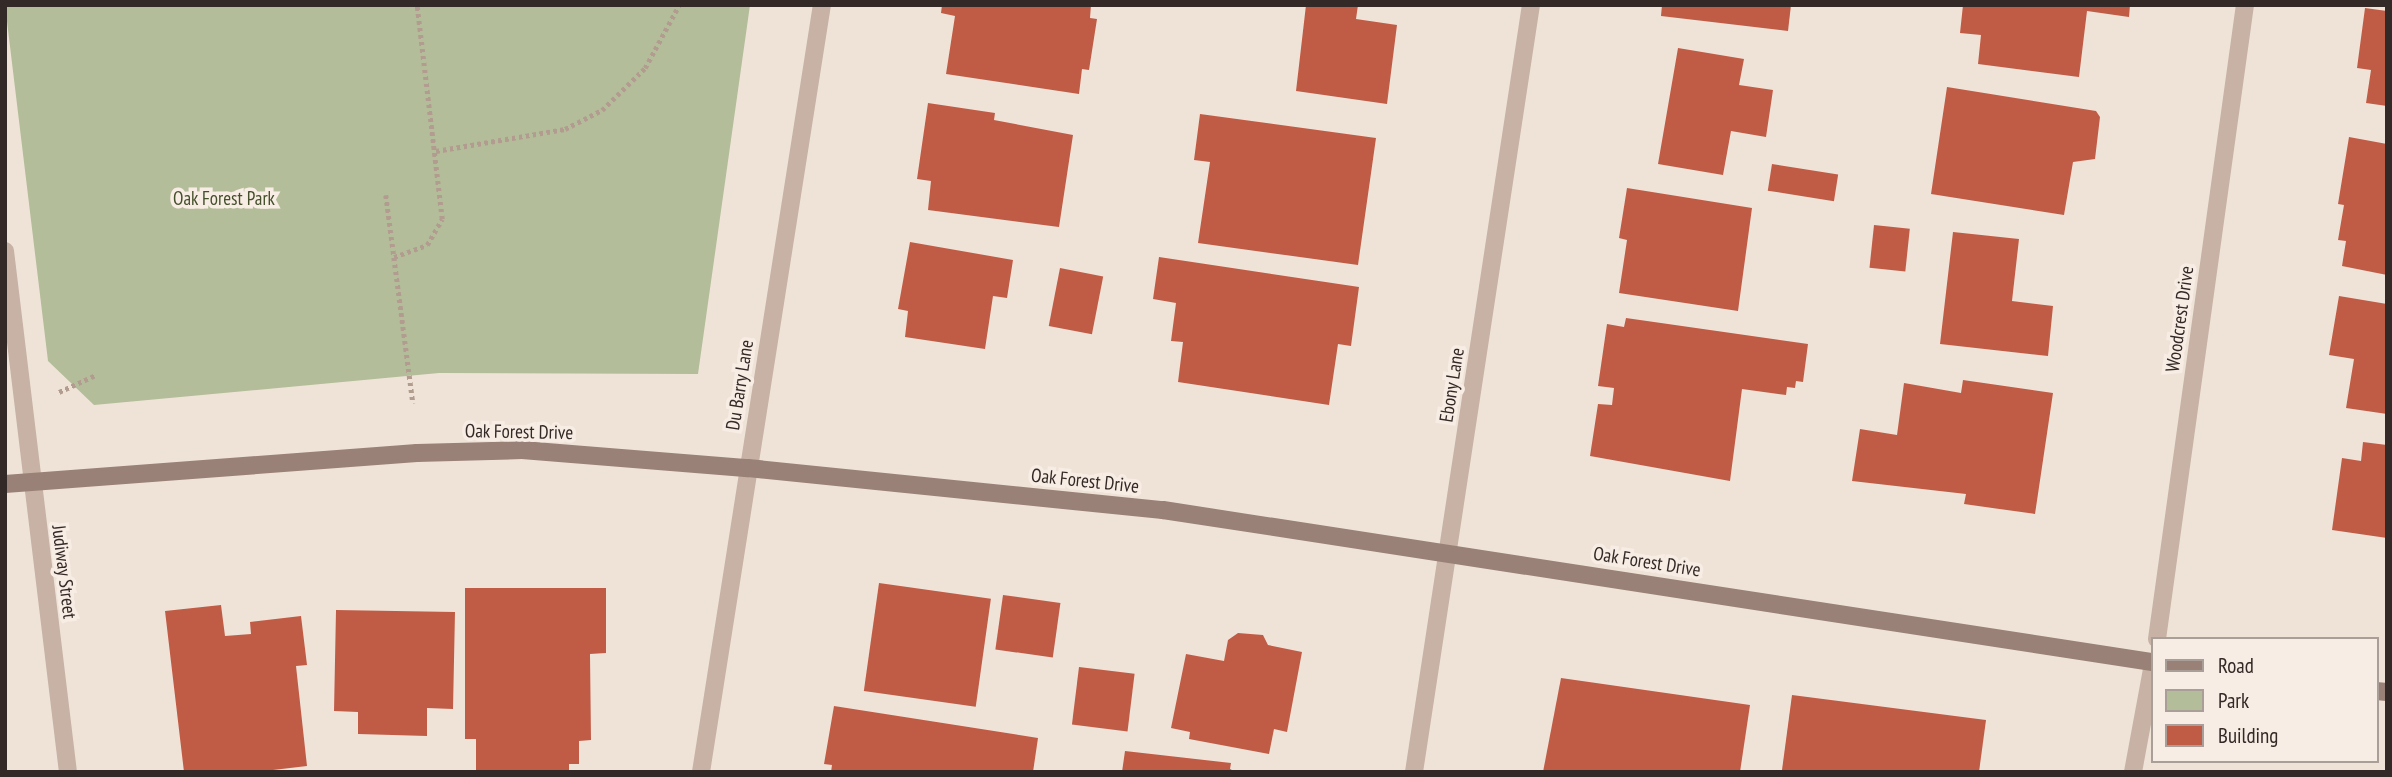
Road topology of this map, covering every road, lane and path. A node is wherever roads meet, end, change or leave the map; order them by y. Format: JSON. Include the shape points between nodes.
{"nodes":[{"id":1,"x":417,"y":5,"type":"edge"},
{"id":2,"x":679,"y":5,"type":"edge"},
{"id":3,"x":822,"y":5,"type":"edge"},
{"id":4,"x":1531,"y":5,"type":"edge"},
{"id":5,"x":2245,"y":5,"type":"edge"},
{"id":6,"x":436,"y":151,"type":"junction"},
{"id":7,"x":386,"y":195,"type":"dead end"},
{"id":8,"x":5,"y":251,"type":"edge"},
{"id":9,"x":394,"y":257,"type":"junction"},
{"id":10,"x":96,"y":375,"type":"dead end"},
{"id":11,"x":55,"y":394,"type":"dead end"},
{"id":12,"x":413,"y":403,"type":"dead end"},
{"id":13,"x":748,"y":468,"type":"junction"},
{"id":14,"x":32,"y":481,"type":"junction"},
{"id":15,"x":5,"y":484,"type":"edge"},
{"id":16,"x":1447,"y":552,"type":"junction"},
{"id":17,"x":2157,"y":637,"type":"edge"},
{"id":18,"x":2150,"y":662,"type":"edge"},
{"id":19,"x":2150,"y":680,"type":"edge"},
{"id":20,"x":68,"y":772,"type":"edge"},
{"id":21,"x":701,"y":772,"type":"edge"},
{"id":22,"x":1414,"y":772,"type":"edge"},
{"id":23,"x":2133,"y":772,"type":"edge"}],
"edges":[{"from":1,"to":6,"type":"path"},
{"from":2,"to":6,"type":"path","via":[[645,68],[602,110],[565,129]]},
{"from":3,"to":13,"type":"street","name":"Du Barry Lane"},
{"from":4,"to":16,"type":"street","name":"Ebony Lane"},
{"from":5,"to":17,"type":"street","name":"Woodcrest Drive"},
{"from":6,"to":9,"type":"path","via":[[442,206],[439,226],[427,245]]},
{"from":7,"to":9,"type":"path"},
{"from":8,"to":14,"type":"street","name":"Judiway Street"},
{"from":9,"to":12,"type":"path"},
{"from":10,"to":11,"type":"path"},
{"from":13,"to":14,"type":"street","name":"Oak Forest Drive","via":[[522,450],[417,453]]},
{"from":13,"to":16,"type":"street","name":"Oak Forest Drive","via":[[1163,510]]},
{"from":13,"to":21,"type":"street","name":"Du Barry Lane"},
{"from":14,"to":15,"type":"street","name":"Oak Forest Drive"},
{"from":14,"to":20,"type":"street","name":"Judiway Street"},
{"from":16,"to":18,"type":"street","name":"Oak Forest Drive"},
{"from":16,"to":22,"type":"street","name":"Ebony Lane"},
{"from":19,"to":23,"type":"street"}]}
